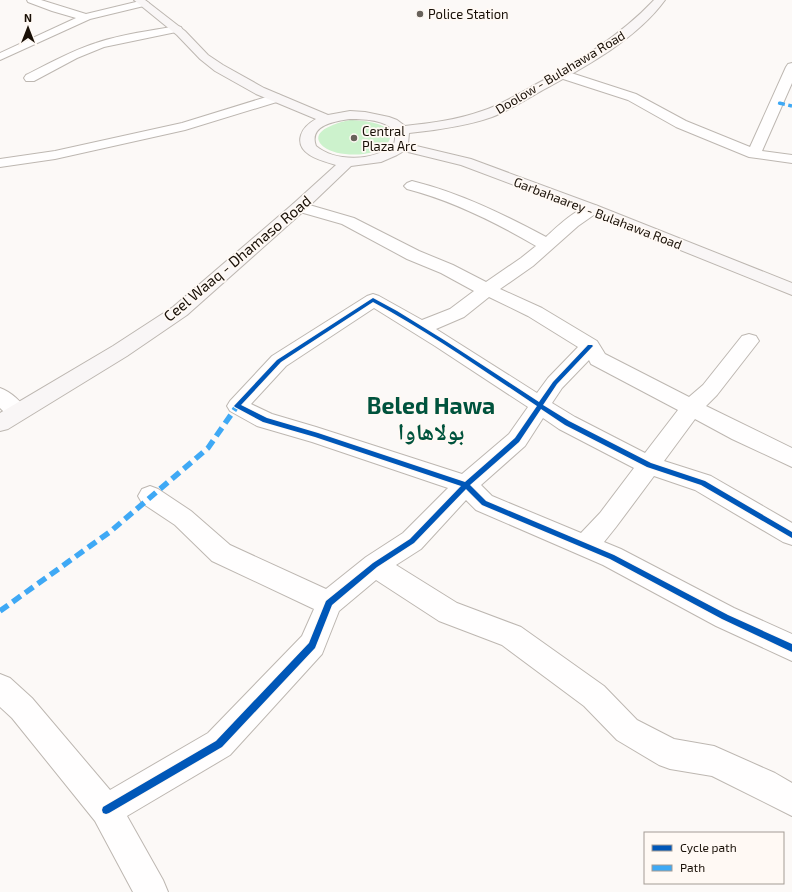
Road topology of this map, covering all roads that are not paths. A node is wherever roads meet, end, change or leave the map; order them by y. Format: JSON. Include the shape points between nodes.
{"nodes":[{"id":1,"x":32,"y":0,"type":"edge"},
{"id":2,"x":660,"y":0,"type":"edge"},
{"id":3,"x":141,"y":2,"type":"edge"},
{"id":4,"x":86,"y":17,"type":"junction"},
{"id":5,"x":177,"y":29,"type":"junction"},
{"id":6,"x":0,"y":56,"type":"edge"},
{"id":7,"x":792,"y":67,"type":"edge"},
{"id":8,"x":562,"y":74,"type":"junction"},
{"id":9,"x":30,"y":78,"type":"dead end"},
{"id":10,"x":276,"y":98,"type":"junction"},
{"id":11,"x":328,"y":120,"type":"junction"},
{"id":12,"x":401,"y":130,"type":"junction"},
{"id":13,"x":401,"y":146,"type":"junction"},
{"id":14,"x":754,"y":154,"type":"junction"},
{"id":15,"x":792,"y":159,"type":"edge"},
{"id":16,"x":347,"y":162,"type":"junction"},
{"id":17,"x":0,"y":163,"type":"edge"},
{"id":18,"x":412,"y":186,"type":"dead end"},
{"id":19,"x":299,"y":207,"type":"junction"},
{"id":20,"x":592,"y":209,"type":"junction"},
{"id":21,"x":547,"y":245,"type":"junction"},
{"id":22,"x":792,"y":289,"type":"edge"},
{"id":23,"x":486,"y":290,"type":"junction"},
{"id":24,"x":420,"y":328,"type":"junction"},
{"id":25,"x":748,"y":342,"type":"dead end"},
{"id":26,"x":590,"y":346,"type":"junction"},
{"id":27,"x":0,"y":396,"type":"edge"},
{"id":28,"x":540,"y":405,"type":"junction"},
{"id":29,"x":691,"y":408,"type":"junction"},
{"id":30,"x":18,"y":412,"type":"junction"},
{"id":31,"x":0,"y":423,"type":"edge"},
{"id":32,"x":792,"y":458,"type":"edge"},
{"id":33,"x":649,"y":465,"type":"junction"},
{"id":34,"x":466,"y":485,"type":"junction"},
{"id":35,"x":150,"y":496,"type":"dead end"},
{"id":36,"x":792,"y":535,"type":"edge"},
{"id":37,"x":586,"y":545,"type":"junction"},
{"id":38,"x":375,"y":565,"type":"junction"},
{"id":39,"x":329,"y":603,"type":"junction"},
{"id":40,"x":792,"y":648,"type":"edge"},
{"id":41,"x":0,"y":688,"type":"edge"},
{"id":42,"x":792,"y":800,"type":"edge"},
{"id":43,"x":106,"y":810,"type":"junction"},
{"id":44,"x":151,"y":892,"type":"edge"}],
"edges":[{"from":1,"to":4,"type":"street"},
{"from":2,"to":8,"type":"main road","name":"Doolow - Bulahawa Road","via":[[648,15],[623,35]]},
{"from":3,"to":4,"type":"street"},
{"from":3,"to":5,"type":"main road"},
{"from":4,"to":6,"type":"street"},
{"from":5,"to":9,"type":"street","via":[[99,45]]},
{"from":5,"to":10,"type":"main road","via":[[204,57],[219,68]]},
{"from":7,"to":14,"type":"street"},
{"from":8,"to":12,"type":"main road","name":"Doolow - Bulahawa Road","via":[[487,115],[454,124]]},
{"from":8,"to":14,"type":"street","via":[[632,97],[681,124]]},
{"from":10,"to":11,"type":"main road"},
{"from":10,"to":17,"type":"street","via":[[185,126],[55,155]]},
{"from":11,"to":12,"type":"main road","via":[[350,115],[366,115],[393,123]]},
{"from":11,"to":16,"type":"main road","via":[[312,128],[307,135],[307,142],[311,149],[320,155]]},
{"from":12,"to":13,"type":"main road","via":[[404,138]]},
{"from":13,"to":16,"type":"main road","via":[[379,159]]},
{"from":13,"to":20,"type":"main road","name":"Garbahaarey - Bulahawa Road","via":[[466,162]]},
{"from":14,"to":15,"type":"street"},
{"from":16,"to":19,"type":"main road","name":"Ceel Waaq - Dhamaso Road"},
{"from":18,"to":21,"type":"street","via":[[468,205]]},
{"from":19,"to":23,"type":"street","via":[[348,221]]},
{"from":19,"to":30,"type":"main road","name":"Ceel Waaq - Dhamaso Road","via":[[180,310],[120,352]]},
{"from":20,"to":21,"type":"street"},
{"from":20,"to":22,"type":"main road","name":"Garbahaarey - Bulahawa Road"},
{"from":21,"to":23,"type":"street"},
{"from":23,"to":24,"type":"street","via":[[456,313]]},
{"from":23,"to":26,"type":"street","via":[[535,312]]},
{"from":24,"to":28,"type":"street"},
{"from":24,"to":34,"type":"street","via":[[373,300],[279,361],[237,406],[265,420]]},
{"from":25,"to":29,"type":"street","via":[[710,390]]},
{"from":26,"to":28,"type":"street","via":[[555,383]]},
{"from":26,"to":29,"type":"street","via":[[598,359]]},
{"from":27,"to":30,"type":"street"},
{"from":28,"to":33,"type":"street","via":[[567,423]]},
{"from":28,"to":34,"type":"street","via":[[517,440]]},
{"from":29,"to":32,"type":"street"},
{"from":29,"to":33,"type":"street"},
{"from":30,"to":31,"type":"main road","name":"Ceel Waaq - Dhamaso Road"},
{"from":33,"to":36,"type":"street","via":[[703,483]]},
{"from":33,"to":37,"type":"street"},
{"from":34,"to":37,"type":"street","via":[[484,503]]},
{"from":34,"to":38,"type":"street","via":[[412,541]]},
{"from":35,"to":39,"type":"street","via":[[183,518],[221,553]]},
{"from":37,"to":40,"type":"street","via":[[725,617]]},
{"from":38,"to":39,"type":"street"},
{"from":38,"to":42,"type":"street","via":[[448,612],[511,636],[594,696],[627,730],[670,754],[714,761]]},
{"from":39,"to":43,"type":"street","via":[[312,645],[219,744]]},
{"from":41,"to":43,"type":"street","via":[[22,708]]},
{"from":43,"to":44,"type":"street"}]}
